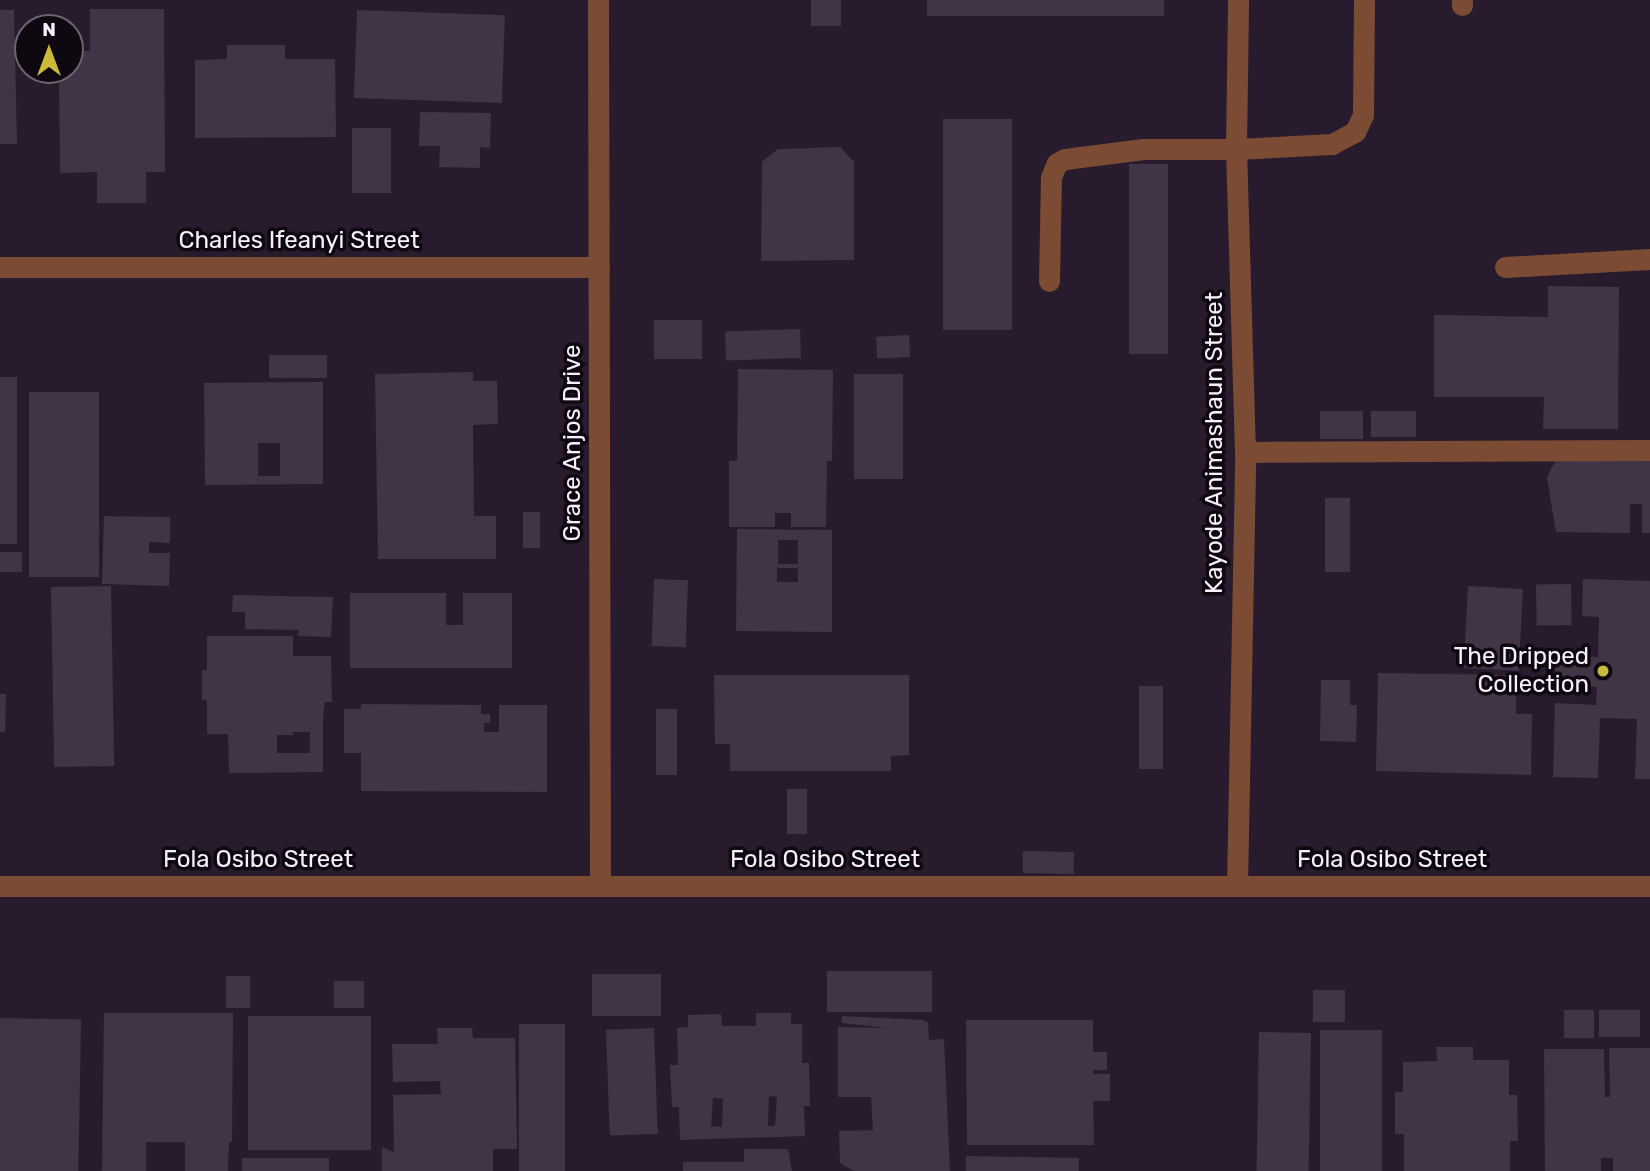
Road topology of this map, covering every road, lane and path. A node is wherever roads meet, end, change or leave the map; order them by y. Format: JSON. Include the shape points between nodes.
{"nodes":[{"id":1,"x":598,"y":0,"type":"edge"},
{"id":2,"x":1238,"y":0,"type":"edge"},
{"id":3,"x":1364,"y":0,"type":"edge"},
{"id":4,"x":1236,"y":149,"type":"junction"},
{"id":5,"x":1650,"y":259,"type":"edge"},
{"id":6,"x":0,"y":267,"type":"edge"},
{"id":7,"x":599,"y":267,"type":"junction"},
{"id":8,"x":1505,"y":267,"type":"dead end"},
{"id":9,"x":1049,"y":281,"type":"dead end"},
{"id":10,"x":1650,"y":450,"type":"edge"},
{"id":11,"x":1245,"y":452,"type":"junction"},
{"id":12,"x":0,"y":886,"type":"edge"},
{"id":13,"x":600,"y":886,"type":"junction"},
{"id":14,"x":1237,"y":886,"type":"junction"},
{"id":15,"x":1650,"y":886,"type":"edge"}],
"edges":[{"from":1,"to":7,"type":"street","name":"Grace Anjos Drive"},
{"from":2,"to":4,"type":"street","name":"Kayode Animashaun Street"},
{"from":3,"to":4,"type":"street","via":[[1363,115],[1355,132],[1332,144]]},
{"from":4,"to":9,"type":"street","via":[[1143,149],[1057,163],[1051,177]]},
{"from":4,"to":11,"type":"street","name":"Kayode Animashaun Street"},
{"from":5,"to":8,"type":"street"},
{"from":6,"to":7,"type":"street","name":"Charles Ifeanyi Street"},
{"from":7,"to":13,"type":"street","name":"Grace Anjos Drive"},
{"from":10,"to":11,"type":"street"},
{"from":11,"to":14,"type":"street","name":"Kayode Animashaun Street"},
{"from":12,"to":13,"type":"street","name":"Fola Osibo Street"},
{"from":13,"to":14,"type":"street","name":"Fola Osibo Street"},
{"from":14,"to":15,"type":"street","name":"Fola Osibo Street"}]}
